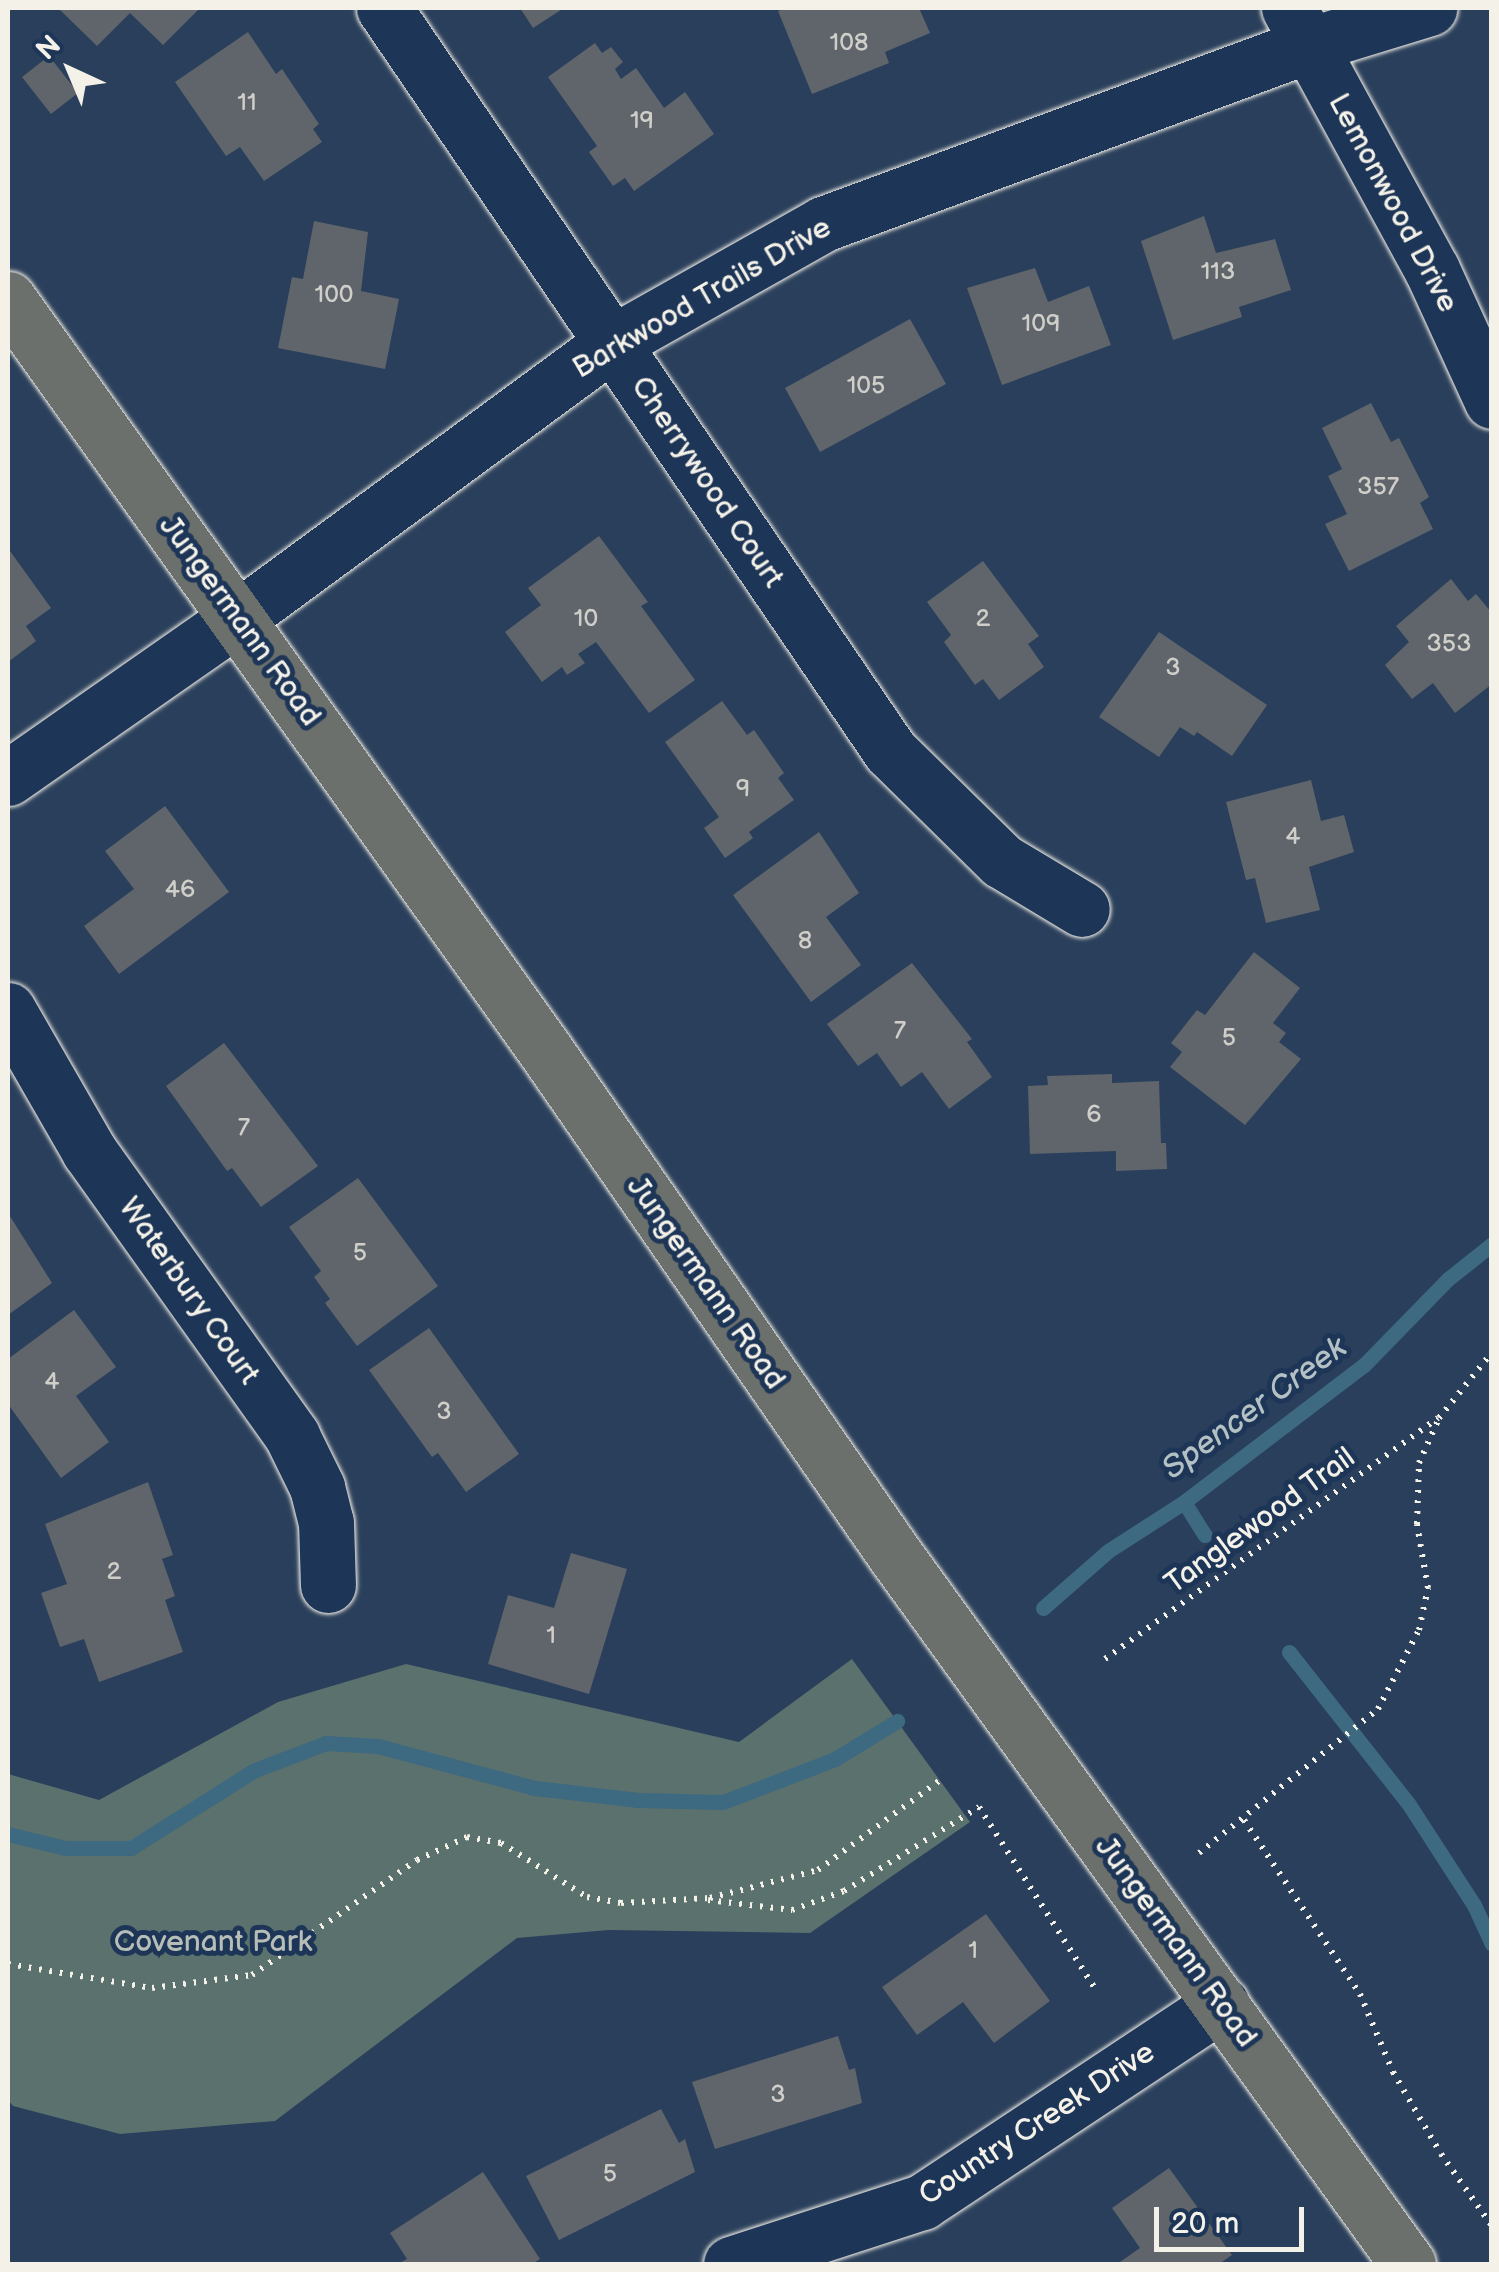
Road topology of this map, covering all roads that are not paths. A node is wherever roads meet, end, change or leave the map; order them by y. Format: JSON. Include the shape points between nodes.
{"nodes":[{"id":1,"x":384,"y":8,"type":"edge"},
{"id":2,"x":1429,"y":8,"type":"edge"},
{"id":3,"x":1299,"y":26,"type":"edge"},
{"id":4,"x":8,"y":298,"type":"edge"},
{"id":5,"x":612,"y":344,"type":"junction"},
{"id":6,"x":1492,"y":401,"type":"edge"},
{"id":7,"x":238,"y":617,"type":"junction"},
{"id":8,"x":8,"y":778,"type":"edge"},
{"id":9,"x":1082,"y":908,"type":"dead end"},
{"id":10,"x":8,"y":1010,"type":"edge"},
{"id":11,"x":328,"y":1585,"type":"dead end"},
{"id":12,"x":1221,"y":2004,"type":"junction"},
{"id":13,"x":732,"y":2264,"type":"edge"},
{"id":14,"x":1408,"y":2264,"type":"edge"}],
"edges":[{"from":1,"to":5,"type":"street","name":"Cherrywood Court"},
{"from":2,"to":3,"type":"street","name":"Barkwood Trails Drive"},
{"from":3,"to":5,"type":"street","name":"Barkwood Trails Drive","via":[[823,224]]},
{"from":3,"to":6,"type":"street","name":"Lemonwood Drive","via":[[1432,270]]},
{"from":4,"to":7,"type":"main road","name":"Jungermann Road"},
{"from":5,"to":7,"type":"street","name":"Barkwood Trails Drive"},
{"from":5,"to":9,"type":"street","name":"Cherrywood Court","via":[[890,751],[1002,861]]},
{"from":7,"to":8,"type":"street","name":"Barkwood Trails Drive"},
{"from":7,"to":12,"type":"main road","name":"Jungermann Road","via":[[895,1555]]},
{"from":10,"to":11,"type":"street","name":"Waterbury Court","via":[[89,1150],[292,1436],[326,1522]]},
{"from":12,"to":13,"type":"street","name":"Country Creek Drive","via":[[922,2202]]},
{"from":12,"to":14,"type":"main road","name":"Jungermann Road"}]}
